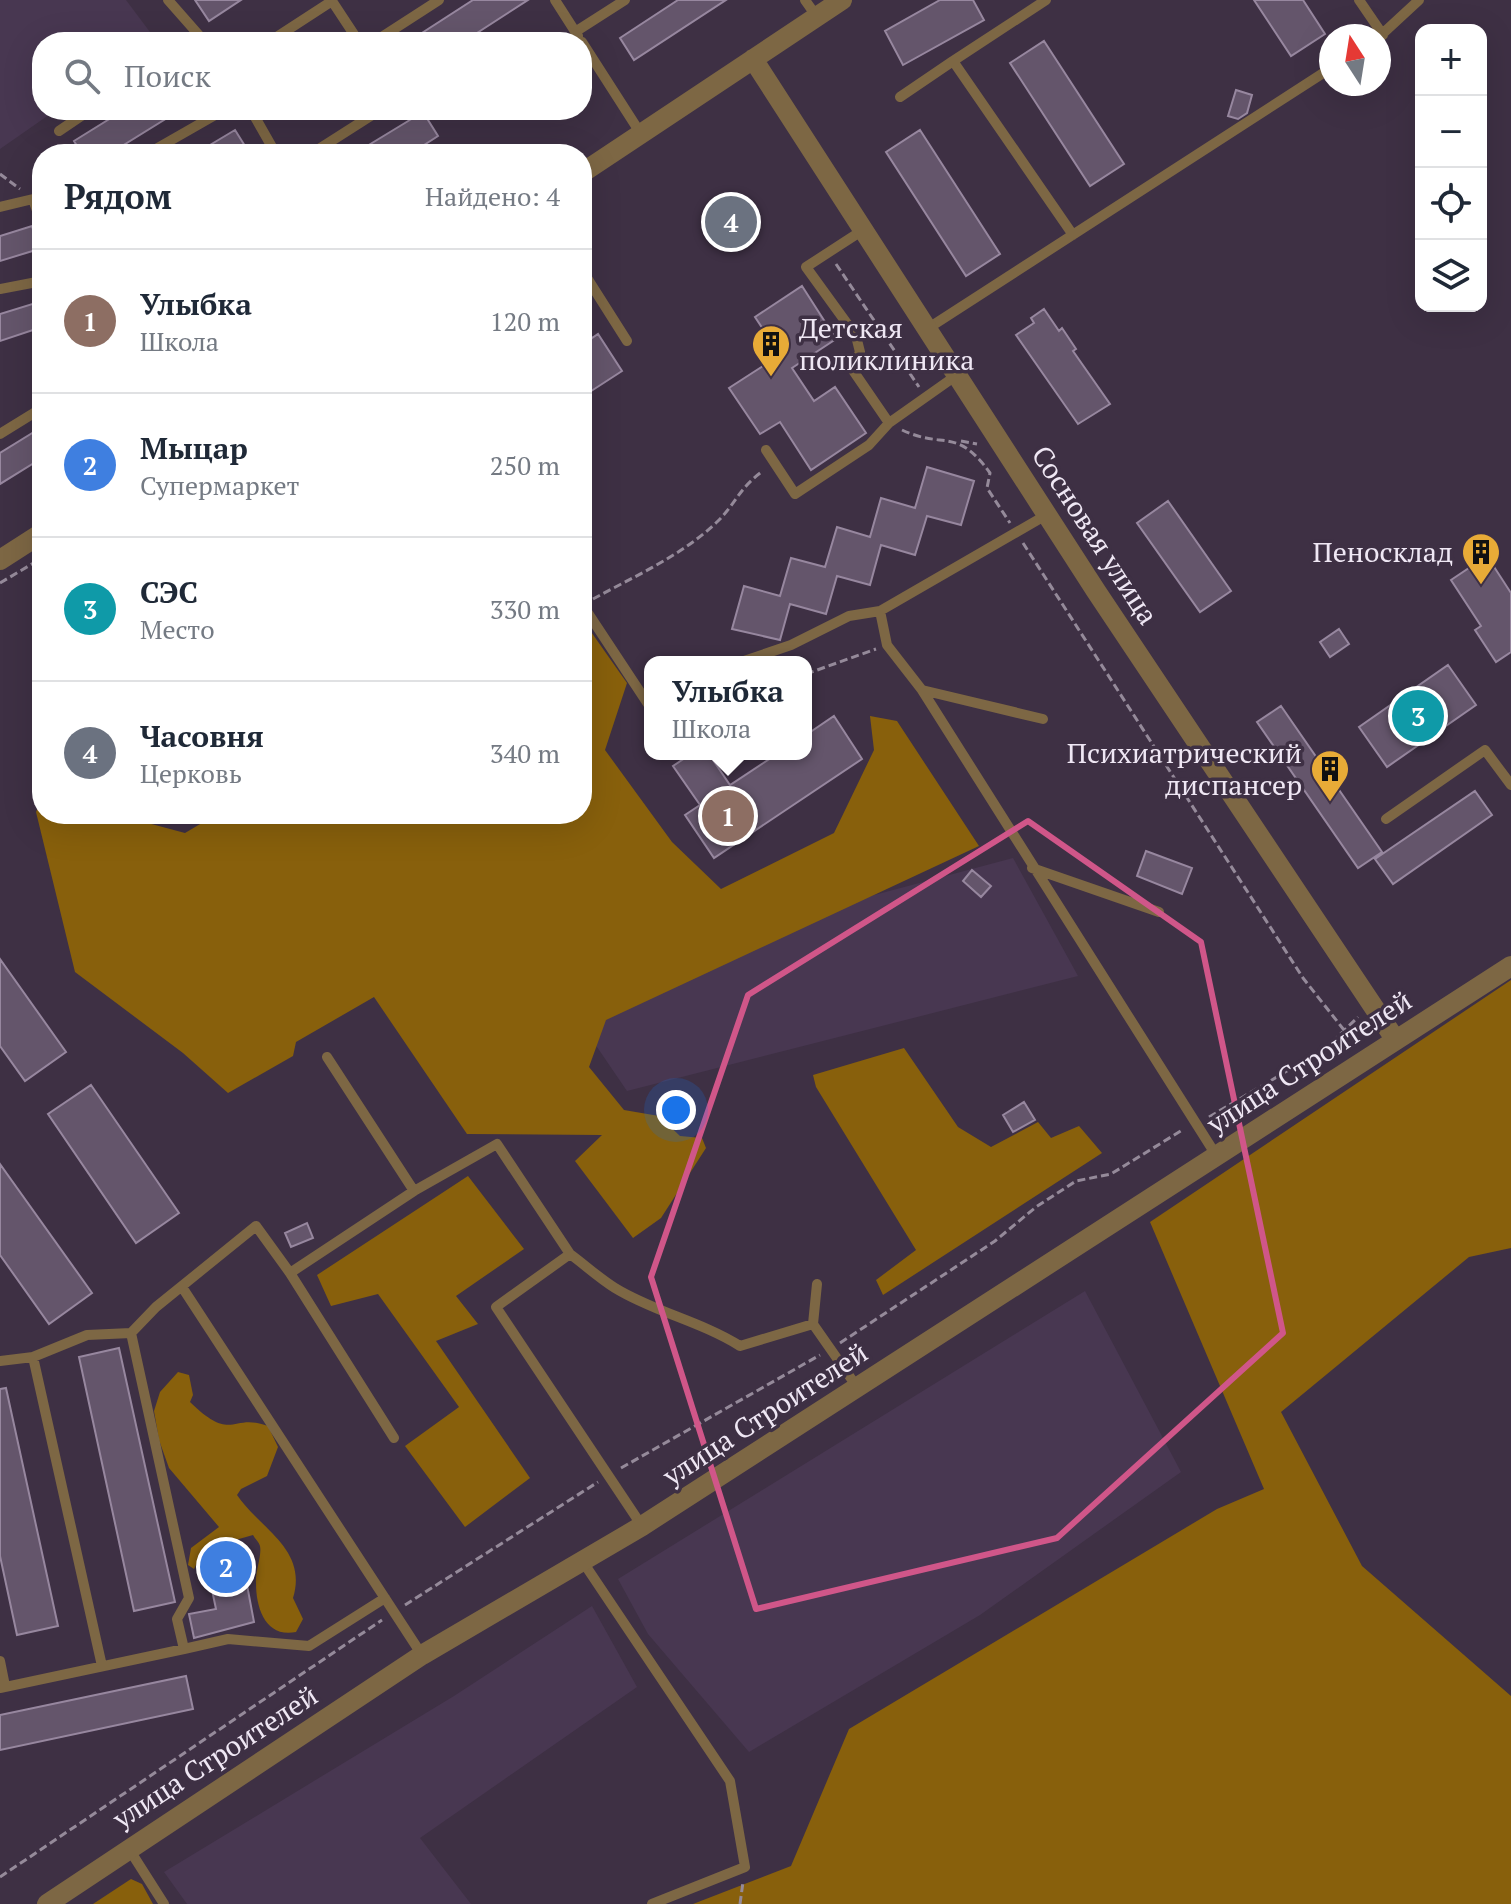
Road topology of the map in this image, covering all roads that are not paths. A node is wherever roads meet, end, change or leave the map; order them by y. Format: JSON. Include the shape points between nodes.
{"nodes":[{"id":1,"x":168,"y":0,"type":"edge"},
{"id":2,"x":439,"y":0,"type":"edge"},
{"id":3,"x":555,"y":0,"type":"edge"},
{"id":4,"x":625,"y":0,"type":"edge"},
{"id":5,"x":842,"y":0,"type":"edge"},
{"id":6,"x":1046,"y":0,"type":"edge"},
{"id":7,"x":1359,"y":0,"type":"edge"},
{"id":8,"x":1419,"y":0,"type":"edge"},
{"id":9,"x":811,"y":8,"type":"edge"},
{"id":10,"x":1374,"y":24,"type":"edge"},
{"id":11,"x":1391,"y":27,"type":"edge"},
{"id":12,"x":193,"y":32,"type":"edge"},
{"id":13,"x":284,"y":32,"type":"edge"},
{"id":14,"x":352,"y":32,"type":"edge"},
{"id":15,"x":389,"y":32,"type":"edge"},
{"id":16,"x":576,"y":32,"type":"edge"},
{"id":17,"x":588,"y":32,"type":"edge"},
{"id":18,"x":592,"y":58,"type":"edge"},
{"id":19,"x":753,"y":59,"type":"junction"},
{"id":20,"x":953,"y":61,"type":"junction"},
{"id":21,"x":1319,"y":76,"type":"edge"},
{"id":22,"x":900,"y":97,"type":"dead end"},
{"id":23,"x":75,"y":120,"type":"edge"},
{"id":24,"x":206,"y":120,"type":"edge"},
{"id":25,"x":257,"y":120,"type":"edge"},
{"id":26,"x":364,"y":120,"type":"edge"},
{"id":27,"x":59,"y":131,"type":"dead end"},
{"id":28,"x":641,"y":134,"type":"junction"},
{"id":29,"x":164,"y":144,"type":"edge"},
{"id":30,"x":270,"y":144,"type":"edge"},
{"id":31,"x":327,"y":144,"type":"edge"},
{"id":32,"x":592,"y":166,"type":"edge"},
{"id":33,"x":32,"y":199,"type":"edge"},
{"id":34,"x":0,"y":207,"type":"edge"},
{"id":35,"x":864,"y":230,"type":"junction"},
{"id":36,"x":1073,"y":235,"type":"junction"},
{"id":37,"x":32,"y":283,"type":"edge"},
{"id":38,"x":592,"y":286,"type":"edge"},
{"id":39,"x":0,"y":289,"type":"edge"},
{"id":40,"x":927,"y":329,"type":"junction"},
{"id":41,"x":627,"y":341,"type":"dead end"},
{"id":42,"x":957,"y":375,"type":"junction"},
{"id":43,"x":32,"y":414,"type":"edge"},
{"id":44,"x":889,"y":423,"type":"junction"},
{"id":45,"x":0,"y":434,"type":"edge"},
{"id":46,"x":766,"y":450,"type":"dead end"},
{"id":47,"x":1048,"y":514,"type":"junction"},
{"id":48,"x":32,"y":539,"type":"edge"},
{"id":49,"x":0,"y":560,"type":"edge"},
{"id":50,"x":880,"y":611,"type":"junction"},
{"id":51,"x":592,"y":619,"type":"edge"},
{"id":52,"x":759,"y":656,"type":"edge"},
{"id":53,"x":922,"y":690,"type":"junction"},
{"id":54,"x":644,"y":691,"type":"edge"},
{"id":55,"x":1043,"y":719,"type":"dead end"},
{"id":56,"x":1511,"y":785,"type":"edge"},
{"id":57,"x":1386,"y":819,"type":"dead end"},
{"id":58,"x":1032,"y":868,"type":"junction"},
{"id":59,"x":1159,"y":912,"type":"dead end"},
{"id":60,"x":1511,"y":966,"type":"edge"},
{"id":61,"x":1395,"y":1039,"type":"junction"},
{"id":62,"x":327,"y":1057,"type":"dead end"},
{"id":63,"x":1216,"y":1155,"type":"junction"},
{"id":64,"x":414,"y":1191,"type":"junction"},
{"id":65,"x":570,"y":1254,"type":"junction"},
{"id":66,"x":290,"y":1273,"type":"junction"},
{"id":67,"x":817,"y":1284,"type":"dead end"},
{"id":68,"x":182,"y":1287,"type":"junction"},
{"id":69,"x":813,"y":1324,"type":"junction"},
{"id":70,"x":131,"y":1333,"type":"junction"},
{"id":71,"x":33,"y":1357,"type":"junction"},
{"id":72,"x":0,"y":1361,"type":"edge"},
{"id":73,"x":857,"y":1387,"type":"junction"},
{"id":74,"x":394,"y":1438,"type":"dead end"},
{"id":75,"x":642,"y":1526,"type":"junction"},
{"id":76,"x":583,"y":1562,"type":"junction"},
{"id":77,"x":385,"y":1598,"type":"junction"},
{"id":78,"x":184,"y":1649,"type":"junction"},
{"id":79,"x":422,"y":1655,"type":"junction"},
{"id":80,"x":0,"y":1661,"type":"edge"},
{"id":81,"x":102,"y":1666,"type":"junction"},
{"id":82,"x":3,"y":1687,"type":"edge"},
{"id":83,"x":128,"y":1847,"type":"junction"},
{"id":84,"x":47,"y":1904,"type":"edge"},
{"id":85,"x":164,"y":1904,"type":"edge"},
{"id":86,"x":652,"y":1904,"type":"edge"}],
"edges":[{"from":1,"to":12,"type":"lane"},
{"from":2,"to":15,"type":"lane"},
{"from":3,"to":16,"type":"lane"},
{"from":4,"to":17,"type":"lane"},
{"from":5,"to":9,"type":"street"},
{"from":6,"to":20,"type":"lane"},
{"from":7,"to":10,"type":"lane"},
{"from":8,"to":11,"type":"lane"},
{"from":9,"to":19,"type":"street"},
{"from":13,"to":14,"type":"lane","via":[[332,1]]},
{"from":18,"to":28,"type":"lane"},
{"from":19,"to":28,"type":"street"},
{"from":19,"to":35,"type":"street","name":"Сосновая улица"},
{"from":20,"to":22,"type":"lane"},
{"from":20,"to":36,"type":"lane"},
{"from":21,"to":36,"type":"lane"},
{"from":23,"to":27,"type":"lane"},
{"from":24,"to":29,"type":"lane"},
{"from":25,"to":30,"type":"lane"},
{"from":26,"to":31,"type":"lane"},
{"from":28,"to":32,"type":"street"},
{"from":33,"to":34,"type":"lane"},
{"from":35,"to":40,"type":"street","name":"Сосновая улица"},
{"from":35,"to":44,"type":"lane","via":[[806,267],[856,336],[860,352],[852,369]]},
{"from":36,"to":40,"type":"lane"},
{"from":37,"to":39,"type":"lane"},
{"from":38,"to":41,"type":"lane"},
{"from":40,"to":42,"type":"street","name":"Сосновая улица"},
{"from":42,"to":44,"type":"lane"},
{"from":42,"to":47,"type":"street","name":"Сосновая улица"},
{"from":43,"to":45,"type":"lane"},
{"from":44,"to":46,"type":"lane","via":[[869,445],[795,494]]},
{"from":47,"to":50,"type":"lane"},
{"from":47,"to":61,"type":"street","name":"Сосновая улица"},
{"from":48,"to":49,"type":"street"},
{"from":50,"to":52,"type":"lane","via":[[849,616]]},
{"from":50,"to":53,"type":"lane","via":[[887,645]]},
{"from":51,"to":54,"type":"lane"},
{"from":53,"to":55,"type":"lane"},
{"from":53,"to":58,"type":"lane"},
{"from":56,"to":57,"type":"lane","via":[[1485,750]]},
{"from":58,"to":59,"type":"lane"},
{"from":58,"to":63,"type":"lane"},
{"from":60,"to":61,"type":"street","name":"улица Строителей"},
{"from":61,"to":63,"type":"street","name":"улица Строителей"},
{"from":62,"to":64,"type":"lane"},
{"from":63,"to":73,"type":"street","name":"улица Строителей"},
{"from":64,"to":65,"type":"lane","via":[[497,1144]]},
{"from":64,"to":66,"type":"lane"},
{"from":65,"to":69,"type":"lane","via":[[616,1288],[708,1326],[740,1346]]},
{"from":65,"to":75,"type":"lane","via":[[496,1307]]},
{"from":66,"to":68,"type":"lane","via":[[256,1226]]},
{"from":66,"to":74,"type":"lane"},
{"from":67,"to":69,"type":"lane"},
{"from":68,"to":70,"type":"lane"},
{"from":68,"to":77,"type":"lane"},
{"from":69,"to":73,"type":"lane"},
{"from":70,"to":71,"type":"lane","via":[[87,1335]]},
{"from":70,"to":78,"type":"lane","via":[[189,1598],[177,1619]]},
{"from":71,"to":72,"type":"lane"},
{"from":71,"to":81,"type":"lane"},
{"from":73,"to":75,"type":"street","name":"улица Строителей"},
{"from":75,"to":76,"type":"street","name":"улица Строителей"},
{"from":76,"to":79,"type":"street","name":"улица Строителей"},
{"from":76,"to":86,"type":"lane","via":[[730,1781],[745,1867]]},
{"from":77,"to":78,"type":"lane","via":[[309,1646],[228,1639]]},
{"from":77,"to":79,"type":"lane"},
{"from":78,"to":81,"type":"lane"},
{"from":79,"to":83,"type":"street","name":"улица Строителей"},
{"from":80,"to":82,"type":"lane"},
{"from":81,"to":82,"type":"lane"},
{"from":83,"to":84,"type":"street","name":"улица Строителей"},
{"from":83,"to":85,"type":"lane"}]}
